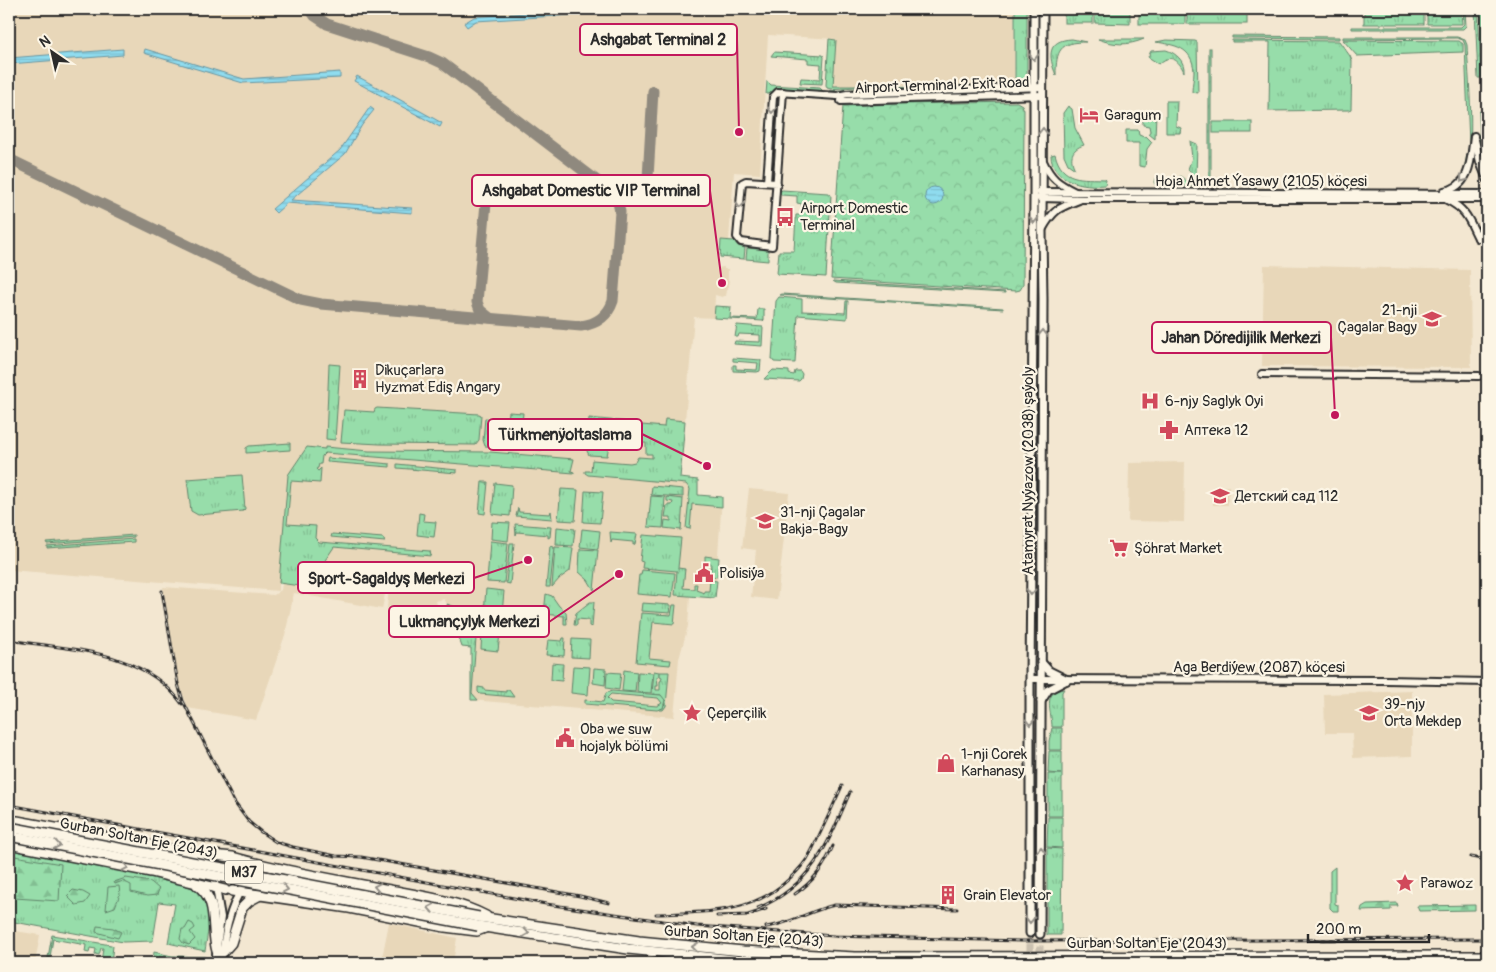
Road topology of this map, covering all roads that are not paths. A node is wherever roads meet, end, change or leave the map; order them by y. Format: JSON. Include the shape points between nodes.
{"nodes":[{"id":1,"x":1034,"y":9,"type":"edge"},
{"id":2,"x":1043,"y":9,"type":"edge"},
{"id":3,"x":1043,"y":87,"type":"junction"},
{"id":4,"x":1034,"y":91,"type":"junction"},
{"id":5,"x":783,"y":92,"type":"junction"},
{"id":6,"x":1043,"y":95,"type":"junction"},
{"id":7,"x":1043,"y":161,"type":"junction"},
{"id":8,"x":1487,"y":178,"type":"edge"},
{"id":9,"x":767,"y":182,"type":"junction"},
{"id":10,"x":777,"y":185,"type":"junction"},
{"id":11,"x":1076,"y":192,"type":"junction"},
{"id":12,"x":1422,"y":194,"type":"junction"},
{"id":13,"x":1487,"y":194,"type":"edge"},
{"id":14,"x":1034,"y":195,"type":"junction"},
{"id":15,"x":1042,"y":195,"type":"junction"},
{"id":16,"x":1083,"y":199,"type":"junction"},
{"id":17,"x":1487,"y":199,"type":"edge"},
{"id":18,"x":1446,"y":200,"type":"junction"},
{"id":19,"x":1487,"y":218,"type":"edge"},
{"id":20,"x":1042,"y":231,"type":"junction"},
{"id":21,"x":1262,"y":374,"type":"dead end"},
{"id":22,"x":1479,"y":376,"type":"dead end"},
{"id":23,"x":1040,"y":662,"type":"junction"},
{"id":24,"x":1030,"y":680,"type":"junction"},
{"id":25,"x":1040,"y":680,"type":"junction"},
{"id":26,"x":1067,"y":680,"type":"junction"},
{"id":27,"x":1487,"y":682,"type":"edge"},
{"id":28,"x":1040,"y":701,"type":"junction"},
{"id":29,"x":9,"y":821,"type":"edge"},
{"id":30,"x":9,"y":827,"type":"edge"},
{"id":31,"x":9,"y":836,"type":"edge"},
{"id":32,"x":9,"y":844,"type":"edge"},
{"id":33,"x":234,"y":857,"type":"junction"},
{"id":34,"x":193,"y":882,"type":"junction"},
{"id":35,"x":229,"y":888,"type":"junction"},
{"id":36,"x":260,"y":895,"type":"junction"},
{"id":37,"x":484,"y":922,"type":"junction"},
{"id":38,"x":1030,"y":933,"type":"tunnel mouth"},
{"id":39,"x":1040,"y":934,"type":"tunnel mouth"},
{"id":40,"x":220,"y":951,"type":"junction"},
{"id":41,"x":1487,"y":956,"type":"edge"},
{"id":42,"x":215,"y":963,"type":"edge"},
{"id":43,"x":221,"y":963,"type":"edge"},
{"id":44,"x":825,"y":963,"type":"edge"},
{"id":45,"x":1067,"y":963,"type":"edge"},
{"id":46,"x":1152,"y":963,"type":"edge"},
{"id":47,"x":1479,"y":963,"type":"edge"}],
"edges":[{"from":1,"to":4,"type":"main road","name":"Atamyrat Nyýazow (2038) şaýoly","one_way":true},
{"from":2,"to":3,"type":"main road","name":"Atamyrat Nyýazow (2038) şaýoly"},
{"from":3,"to":4,"type":"main road"},
{"from":3,"to":6,"type":"main road","name":"Atamyrat Nyýazow (2038) şaýoly"},
{"from":4,"to":5,"type":"main road","via":[[842,98]]},
{"from":4,"to":6,"type":"main road","name":"Airport Terminal 2 Exit Road"},
{"from":4,"to":14,"type":"main road","name":"Atamyrat Nyýazow (2038) şaýoly"},
{"from":5,"to":9,"type":"main road","one_way":true,"via":[[773,97]]},
{"from":5,"to":10,"type":"main road"},
{"from":7,"to":6,"type":"main road","name":"Atamyrat Nyýazow (2038) şaýoly","one_way":true},
{"from":7,"to":11,"type":"main road","via":[[1056,182]]},
{"from":7,"to":15,"type":"main road","name":"Atamyrat Nyýazow (2038) şaýoly"},
{"from":8,"to":12,"type":"main road","one_way":true,"via":[[1474,136],[1463,182],[1448,190]]},
{"from":9,"to":10,"type":"main road"},
{"from":9,"to":10,"type":"main road","one_way":true,"via":[[742,183],[737,237],[744,244],[772,246]]},
{"from":11,"to":12,"type":"main road","name":"Hoja Ahmet Ýasawy (2105) köçesi"},
{"from":11,"to":15,"type":"main road","name":"Hoja Ahmet Ýasawy (2105) köçesi"},
{"from":12,"to":13,"type":"main road","name":"Hoja Ahmet Ýasawy (2105) köçesi"},
{"from":14,"to":15,"type":"main road","name":"Hoja Ahmet Ýasawy (2105) köçesi"},
{"from":14,"to":24,"type":"main road","name":"Atamyrat Nyýazow (2038) şaýoly","one_way":true},
{"from":15,"to":16,"type":"main road","name":"Hoja Ahmet Ýasawy (2105) köçesi"},
{"from":15,"to":20,"type":"main road","name":"Atamyrat Nyýazow (2038) şaýoly"},
{"from":16,"to":18,"type":"main road","name":"Hoja Ahmet Ýasawy (2105) köçesi"},
{"from":16,"to":20,"type":"main road","via":[[1053,212]]},
{"from":17,"to":18,"type":"main road","name":"Hoja Ahmet Ýasawy (2105) köçesi"},
{"from":18,"to":19,"type":"main road","via":[[1464,211],[1478,238]]},
{"from":23,"to":20,"type":"main road","name":"Atamyrat Nyýazow (2038) şaýoly","one_way":true},
{"from":21,"to":22,"type":"main road"},
{"from":23,"to":25,"type":"main road","name":"Atamyrat Nyýazow (2038) şaýoly"},
{"from":23,"to":26,"type":"main road"},
{"from":24,"to":25,"type":"main road","name":"Aga Berdiýew (2087) köçesi"},
{"from":24,"to":38,"type":"main road","name":"Atamyrat Nyýazow (2038) şaýoly","one_way":true},
{"from":25,"to":26,"type":"main road","name":"Aga Berdiýew (2087) köçesi"},
{"from":25,"to":28,"type":"main road","name":"Atamyrat Nyýazow (2038) şaýoly"},
{"from":26,"to":27,"type":"main road","name":"Aga Berdiýew (2087) köçesi"},
{"from":26,"to":28,"type":"main road","via":[[1048,690]]},
{"from":39,"to":28,"type":"main road","name":"Atamyrat Nyýazow (2038) şaýoly","one_way":true},
{"from":29,"to":33,"type":"highway","via":[[191,853]]},
{"from":37,"to":30,"type":"highway","name":"Gurban Soltan Eje (2043)","number":"M37","one_way":true,"bridge":true},
{"from":31,"to":37,"type":"highway","name":"Gurban Soltan Eje (2043)","number":"M37","one_way":true,"bridge":true},
{"from":32,"to":34,"type":"highway","one_way":true},
{"from":33,"to":35,"type":"highway","via":[[242,861],[248,876]]},
{"from":33,"to":35,"type":"highway","via":[[217,863],[213,872]]},
{"from":37,"to":33,"type":"highway","one_way":true,"via":[[473,910]]},
{"from":34,"to":35,"type":"highway"},
{"from":34,"to":40,"type":"highway","via":[[206,892],[212,904],[213,938]]},
{"from":35,"to":36,"type":"highway"},
{"from":35,"to":40,"type":"main road","via":[[227,927]]},
{"from":35,"to":40,"type":"main road","via":[[221,918]]},
{"from":36,"to":37,"type":"highway","via":[[349,908],[445,928],[477,931]]},
{"from":36,"to":40,"type":"highway","via":[[242,908],[231,943]]},
{"from":41,"to":37,"type":"highway","name":"Gurban Soltan Eje (2043)","number":"M37","one_way":true,"via":[[855,957],[778,954],[648,942]]},
{"from":37,"to":44,"type":"highway","name":"Gurban Soltan Eje (2043)","number":"M37","one_way":true,"via":[[628,949],[744,961]]},
{"from":40,"to":42,"type":"main road"},
{"from":40,"to":43,"type":"main road"},
{"from":45,"to":46,"type":"highway","name":"Gurban Soltan Eje (2043)"},
{"from":46,"to":47,"type":"highway","name":"Gurban Soltan Eje (2043)"}]}
